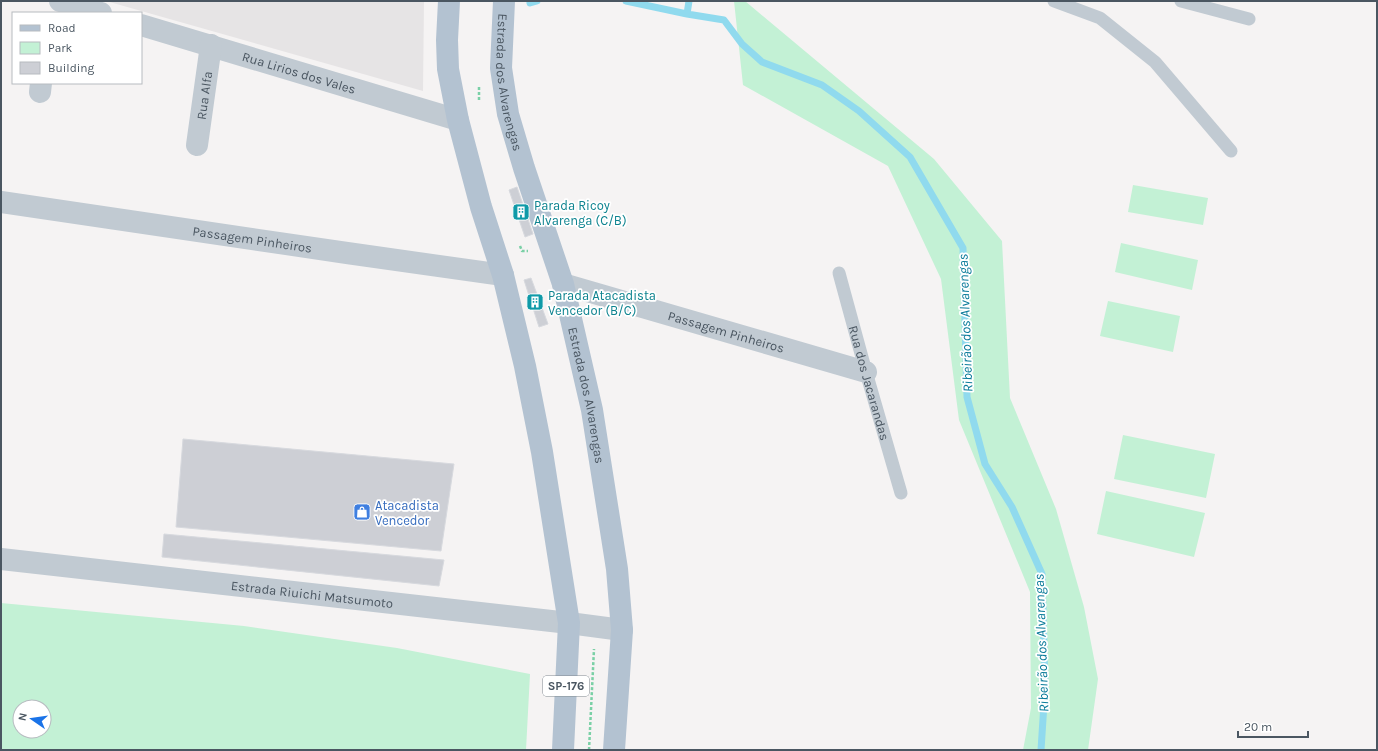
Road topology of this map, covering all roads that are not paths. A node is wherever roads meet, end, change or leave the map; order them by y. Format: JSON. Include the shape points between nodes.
{"nodes":[{"id":1,"x":57,"y":1,"type":"edge"},
{"id":2,"x":60,"y":1,"type":"edge"},
{"id":3,"x":448,"y":1,"type":"edge"},
{"id":4,"x":504,"y":1,"type":"edge"},
{"id":5,"x":1054,"y":1,"type":"edge"},
{"id":6,"x":1181,"y":1,"type":"edge"},
{"id":7,"x":55,"y":12,"type":"edge"},
{"id":8,"x":98,"y":12,"type":"edge"},
{"id":9,"x":1249,"y":19,"type":"dead end"},
{"id":10,"x":142,"y":25,"type":"edge"},
{"id":11,"x":211,"y":45,"type":"junction"},
{"id":12,"x":458,"y":120,"type":"junction"},
{"id":13,"x":197,"y":145,"type":"dead end"},
{"id":14,"x":1231,"y":151,"type":"dead end"},
{"id":15,"x":1,"y":202,"type":"edge"},
{"id":16,"x":839,"y":273,"type":"dead end"},
{"id":17,"x":503,"y":275,"type":"junction"},
{"id":18,"x":563,"y":284,"type":"junction"},
{"id":19,"x":866,"y":372,"type":"junction"},
{"id":20,"x":902,"y":493,"type":"dead end"},
{"id":21,"x":1,"y":559,"type":"edge"},
{"id":22,"x":569,"y":623,"type":"junction"},
{"id":23,"x":622,"y":630,"type":"junction"},
{"id":24,"x":563,"y":750,"type":"edge"},
{"id":25,"x":614,"y":750,"type":"edge"}],
"edges":[{"from":1,"to":7,"type":"street"},
{"from":2,"to":8,"type":"street"},
{"from":3,"to":12,"type":"main road","number":"SP-176","via":[[448,69]]},
{"from":4,"to":18,"type":"main road","name":"Estrada dos Alvarengas","via":[[500,68],[508,114]]},
{"from":5,"to":14,"type":"lane","via":[[1100,18],[1155,62]]},
{"from":6,"to":9,"type":"lane"},
{"from":10,"to":11,"type":"street","name":"Rua Lirios dos Vales"},
{"from":11,"to":12,"type":"street","name":"Rua Lirios dos Vales"},
{"from":11,"to":13,"type":"street","name":"Rua Alfa"},
{"from":12,"to":17,"type":"main road","number":"SP-176","via":[[481,207]]},
{"from":15,"to":17,"type":"street","name":"Passagem Pinheiros"},
{"from":16,"to":19,"type":"lane","name":"Rua dos Jacarandas"},
{"from":17,"to":22,"type":"main road","number":"SP-176","via":[[542,452]]},
{"from":18,"to":19,"type":"street","name":"Passagem Pinheiros"},
{"from":18,"to":23,"type":"main road","name":"Estrada dos Alvarengas","via":[[592,410],[618,574]]},
{"from":19,"to":20,"type":"lane","name":"Rua dos Jacarandas"},
{"from":21,"to":22,"type":"street","name":"Estrada Riuichi Matsumoto"},
{"from":22,"to":23,"type":"street","name":"Estrada Riuichi Matsumoto"},
{"from":22,"to":24,"type":"main road","number":"SP-176"},
{"from":23,"to":25,"type":"main road","name":"Estrada dos Alvarengas"}]}
